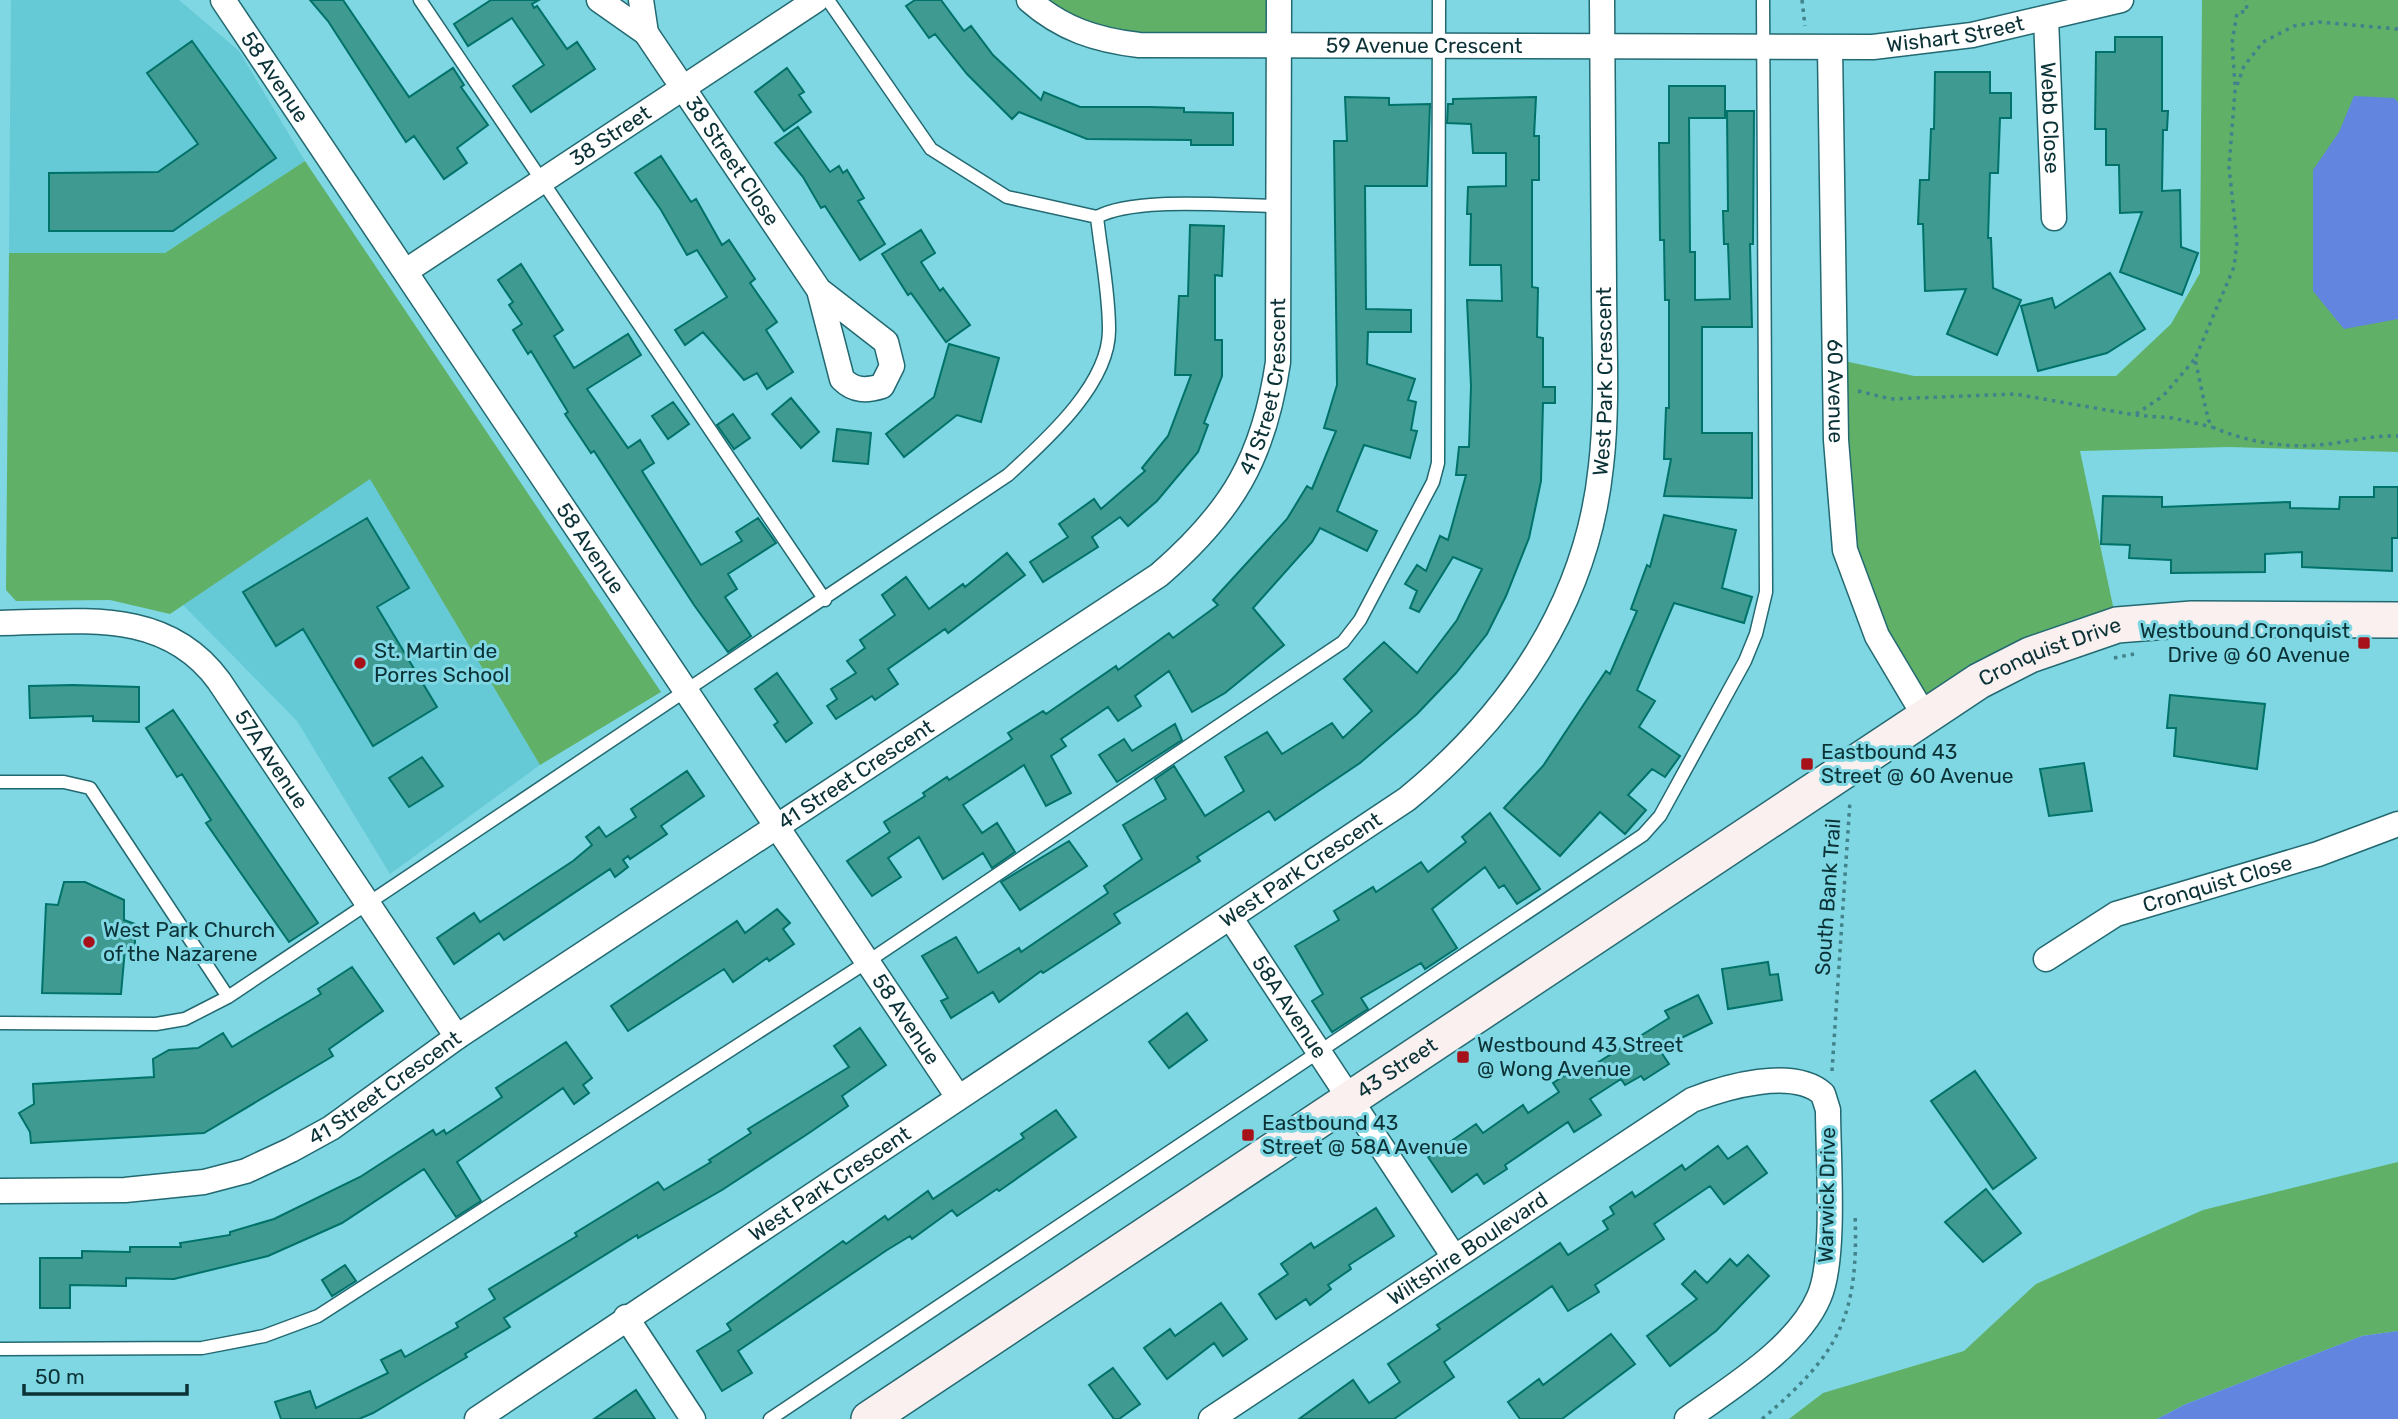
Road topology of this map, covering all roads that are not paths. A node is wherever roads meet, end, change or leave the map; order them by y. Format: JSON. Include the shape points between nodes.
{"nodes":[{"id":1,"x":420,"y":0,"type":"edge"},
{"id":2,"x":599,"y":0,"type":"edge"},
{"id":3,"x":641,"y":0,"type":"edge"},
{"id":4,"x":816,"y":0,"type":"edge"},
{"id":5,"x":828,"y":0,"type":"edge"},
{"id":6,"x":1029,"y":0,"type":"edge"},
{"id":7,"x":1279,"y":0,"type":"edge"},
{"id":8,"x":1438,"y":0,"type":"edge"},
{"id":9,"x":1602,"y":0,"type":"edge"},
{"id":10,"x":1763,"y":0,"type":"edge"},
{"id":11,"x":2121,"y":0,"type":"edge"},
{"id":12,"x":232,"y":3,"type":"edge"},
{"id":13,"x":2046,"y":18,"type":"junction"},
{"id":14,"x":646,"y":33,"type":"junction"},
{"id":15,"x":1279,"y":47,"type":"junction"},
{"id":16,"x":1440,"y":47,"type":"junction"},
{"id":17,"x":1602,"y":47,"type":"junction"},
{"id":18,"x":1763,"y":48,"type":"junction"},
{"id":19,"x":1830,"y":48,"type":"junction"},
{"id":20,"x":682,"y":87,"type":"junction"},
{"id":21,"x":542,"y":181,"type":"junction"},
{"id":22,"x":1278,"y":206,"type":"junction"},
{"id":23,"x":1097,"y":217,"type":"junction"},
{"id":24,"x":2054,"y":218,"type":"dead end"},
{"id":25,"x":406,"y":271,"type":"junction"},
{"id":26,"x":819,"y":290,"type":"dead end"},
{"id":27,"x":825,"y":600,"type":"junction"},
{"id":28,"x":2398,"y":620,"type":"edge"},
{"id":29,"x":0,"y":623,"type":"edge"},
{"id":30,"x":687,"y":692,"type":"junction"},
{"id":31,"x":1924,"y":715,"type":"junction"},
{"id":32,"x":0,"y":782,"type":"edge"},
{"id":33,"x":2398,"y":824,"type":"edge"},
{"id":34,"x":778,"y":829,"type":"junction"},
{"id":35,"x":368,"y":904,"type":"junction"},
{"id":36,"x":1230,"y":918,"type":"junction"},
{"id":37,"x":2046,"y":959,"type":"dead end"},
{"id":38,"x":867,"y":962,"type":"junction"},
{"id":39,"x":228,"y":997,"type":"junction"},
{"id":40,"x":0,"y":1023,"type":"edge"},
{"id":41,"x":457,"y":1037,"type":"junction"},
{"id":42,"x":1320,"y":1054,"type":"junction"},
{"id":43,"x":1728,"y":1088,"type":"joint"},
{"id":44,"x":958,"y":1097,"type":"junction"},
{"id":45,"x":1350,"y":1098,"type":"junction"},
{"id":46,"x":0,"y":1191,"type":"edge"},
{"id":47,"x":1454,"y":1257,"type":"junction"},
{"id":48,"x":626,"y":1317,"type":"junction"},
{"id":49,"x":0,"y":1349,"type":"edge"},
{"id":50,"x":477,"y":1419,"type":"edge"},
{"id":51,"x":693,"y":1419,"type":"edge"},
{"id":52,"x":770,"y":1419,"type":"edge"},
{"id":53,"x":869,"y":1419,"type":"edge"},
{"id":54,"x":1211,"y":1419,"type":"edge"},
{"id":55,"x":1687,"y":1419,"type":"edge"}],
"edges":[{"from":1,"to":21,"type":"lane"},
{"from":2,"to":14,"type":"street","name":"38 Street Close"},
{"from":3,"to":14,"type":"street","name":"38 Street Close"},
{"from":4,"to":20,"type":"street","name":"38 Street"},
{"from":5,"to":23,"type":"lane","via":[[931,149],[1007,197]]},
{"from":6,"to":15,"type":"street","name":"59 Avenue Crescent","via":[[1063,26],[1110,42]]},
{"from":7,"to":15,"type":"street","name":"41 Street Crescent"},
{"from":8,"to":16,"type":"lane"},
{"from":9,"to":17,"type":"street","name":"West Park Crescent"},
{"from":10,"to":18,"type":"lane"},
{"from":11,"to":13,"type":"street","name":"Wishart Street"},
{"from":12,"to":25,"type":"street","name":"58 Avenue"},
{"from":13,"to":19,"type":"street","name":"Wishart Street","via":[[1932,42]]},
{"from":13,"to":24,"type":"street","name":"Webb Close"},
{"from":14,"to":20,"type":"street","name":"38 Street Close"},
{"from":15,"to":16,"type":"street","name":"59 Avenue Crescent"},
{"from":15,"to":22,"type":"street","name":"41 Street Crescent"},
{"from":16,"to":17,"type":"street","name":"59 Avenue Crescent"},
{"from":16,"to":38,"type":"lane","via":[[1438,463],[1433,482],[1360,620],[1329,654]]},
{"from":17,"to":18,"type":"street","name":"59 Avenue Crescent"},
{"from":17,"to":36,"type":"street","name":"West Park Crescent","via":[[1601,466],[1590,527],[1559,610],[1513,692],[1441,771]]},
{"from":18,"to":19,"type":"street","name":"59 Avenue Crescent"},
{"from":18,"to":42,"type":"lane","via":[[1766,592],[1745,661],[1660,816],[1643,835]]},
{"from":19,"to":31,"type":"street","name":"60 Avenue","via":[[1835,387],[1845,550],[1877,636]]},
{"from":20,"to":21,"type":"street","name":"38 Street"},
{"from":20,"to":26,"type":"street","name":"38 Street Close"},
{"from":21,"to":25,"type":"street","name":"38 Street"},
{"from":21,"to":27,"type":"lane"},
{"from":22,"to":23,"type":"lane","via":[[1143,206]]},
{"from":22,"to":34,"type":"street","name":"41 Street Crescent","via":[[1279,341],[1273,393],[1255,454],[1221,514],[1159,575]]},
{"from":23,"to":27,"type":"lane","via":[[1110,331],[1098,371],[1063,424],[1008,475]]},
{"from":25,"to":30,"type":"street","name":"58 Avenue"},
{"from":27,"to":30,"type":"lane"},
{"from":28,"to":31,"type":"street","name":"Cronquist Drive","via":[[2192,619],[2118,625],[2030,655]]},
{"from":29,"to":35,"type":"street","name":"57A Avenue","via":[[130,624],[172,638],[193,652],[219,681]]},
{"from":30,"to":34,"type":"street","name":"58 Avenue"},
{"from":30,"to":35,"type":"lane"},
{"from":31,"to":45,"type":"street","name":"43 Street"},
{"from":32,"to":39,"type":"lane","via":[[64,782],[90,788]]},
{"from":33,"to":37,"type":"street","name":"Cronquist Close","via":[[2318,854],[2116,914]]},
{"from":34,"to":38,"type":"street","name":"58 Avenue"},
{"from":34,"to":41,"type":"street","name":"41 Street Crescent"},
{"from":35,"to":39,"type":"lane"},
{"from":35,"to":41,"type":"street","name":"57A Avenue"},
{"from":36,"to":42,"type":"street","name":"58A Avenue"},
{"from":36,"to":44,"type":"street","name":"West Park Crescent"},
{"from":38,"to":44,"type":"street","name":"58 Avenue"},
{"from":38,"to":49,"type":"lane","via":[[318,1316],[264,1336],[202,1348]]},
{"from":39,"to":40,"type":"lane","via":[[185,1019],[156,1024]]},
{"from":41,"to":46,"type":"street","name":"41 Street Crescent","via":[[331,1128],[246,1171],[163,1188]]},
{"from":42,"to":45,"type":"street","name":"58A Avenue"},
{"from":42,"to":52,"type":"lane"},
{"from":43,"to":47,"type":"street","name":"Wiltshire Boulevard","via":[[1692,1100]]},
{"from":43,"to":55,"type":"street","name":"Warwick Drive","via":[[1763,1082],[1804,1083],[1823,1094],[1828,1111],[1828,1264],[1819,1298],[1794,1334]]},
{"from":44,"to":48,"type":"street","name":"West Park Crescent"},
{"from":45,"to":47,"type":"street","name":"58A Avenue"},
{"from":45,"to":53,"type":"street","name":"43 Street"},
{"from":47,"to":54,"type":"street","name":"Wiltshire Boulevard"},
{"from":48,"to":50,"type":"street","name":"West Park Crescent"},
{"from":48,"to":51,"type":"street"}]}
